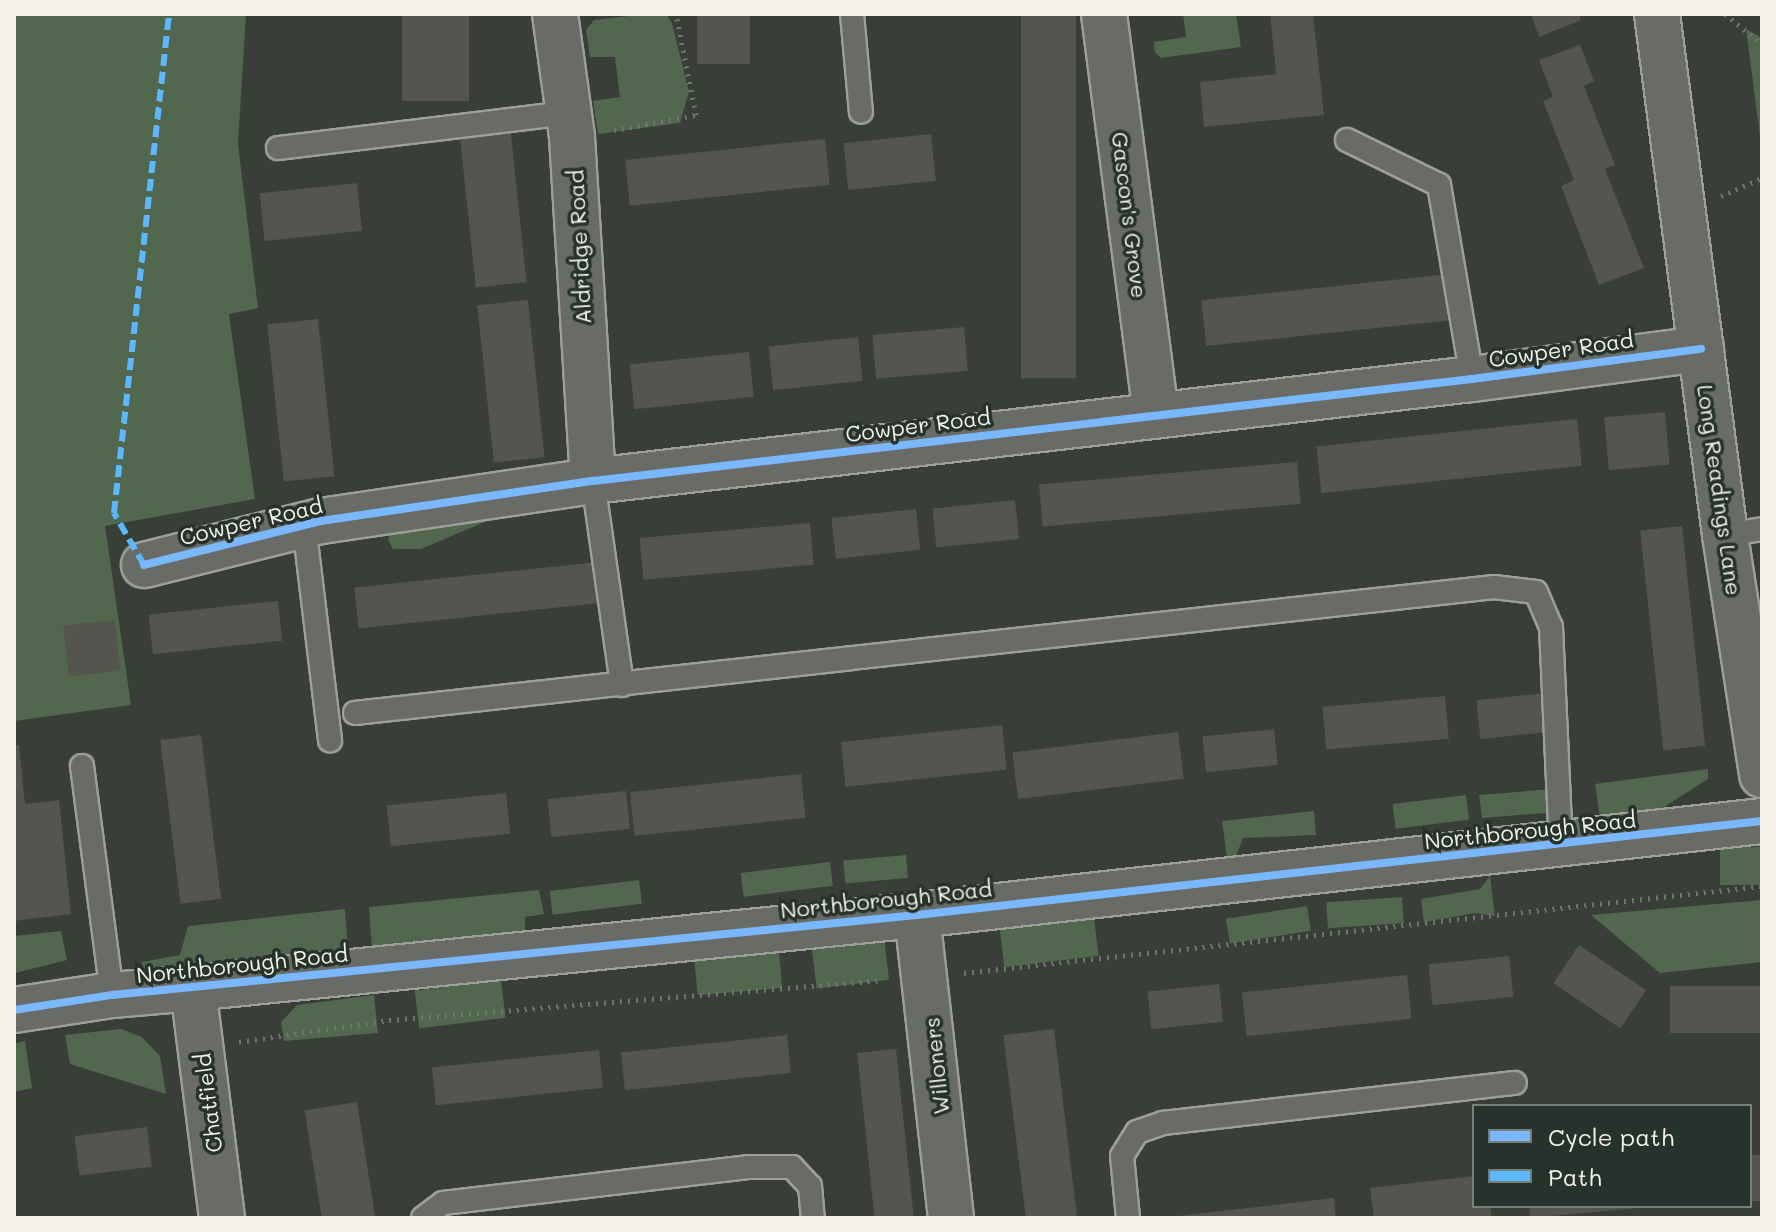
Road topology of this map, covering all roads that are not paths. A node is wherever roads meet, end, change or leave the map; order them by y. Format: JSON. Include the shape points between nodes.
{"nodes":[{"id":1,"x":555,"y":14,"type":"edge"},
{"id":2,"x":852,"y":14,"type":"edge"},
{"id":3,"x":1104,"y":14,"type":"edge"},
{"id":4,"x":1657,"y":14,"type":"edge"},
{"id":5,"x":861,"y":112,"type":"dead end"},
{"id":6,"x":570,"y":125,"type":"junction"},
{"id":7,"x":1347,"y":140,"type":"dead end"},
{"id":8,"x":278,"y":148,"type":"dead end"},
{"id":9,"x":1701,"y":349,"type":"junction"},
{"id":10,"x":1472,"y":379,"type":"junction"},
{"id":11,"x":1156,"y":415,"type":"junction"},
{"id":12,"x":593,"y":481,"type":"junction"},
{"id":13,"x":304,"y":525,"type":"junction"},
{"id":14,"x":1744,"y":532,"type":"edge"},
{"id":15,"x":144,"y":565,"type":"dead end"},
{"id":16,"x":622,"y":685,"type":"junction"},
{"id":17,"x":355,"y":713,"type":"dead end"},
{"id":18,"x":330,"y":740,"type":"dead end"},
{"id":19,"x":82,"y":766,"type":"dead end"},
{"id":20,"x":1762,"y":775,"type":"edge"},
{"id":21,"x":1762,"y":821,"type":"edge"},
{"id":22,"x":1561,"y":845,"type":"junction"},
{"id":23,"x":917,"y":915,"type":"junction"},
{"id":24,"x":193,"y":988,"type":"junction"},
{"id":25,"x":112,"y":995,"type":"junction"},
{"id":26,"x":14,"y":1010,"type":"edge"},
{"id":27,"x":1515,"y":1083,"type":"dead end"},
{"id":28,"x":222,"y":1218,"type":"edge"},
{"id":29,"x":423,"y":1218,"type":"edge"},
{"id":30,"x":813,"y":1218,"type":"edge"},
{"id":31,"x":951,"y":1218,"type":"edge"},
{"id":32,"x":1128,"y":1218,"type":"edge"}],
"edges":[{"from":1,"to":6,"type":"street","name":"Aldridge Road"},
{"from":2,"to":5,"type":"lane"},
{"from":3,"to":11,"type":"street","name":"Gascon's Grove"},
{"from":4,"to":9,"type":"street","name":"Long Readings Lane"},
{"from":6,"to":8,"type":"lane"},
{"from":6,"to":12,"type":"street","name":"Aldridge Road"},
{"from":7,"to":10,"type":"lane","via":[[1439,185]]},
{"from":9,"to":10,"type":"street","name":"Cowper Road"},
{"from":9,"to":14,"type":"street","name":"Long Readings Lane"},
{"from":10,"to":11,"type":"street","name":"Cowper Road"},
{"from":11,"to":12,"type":"street","name":"Cowper Road"},
{"from":12,"to":13,"type":"street","name":"Cowper Road"},
{"from":12,"to":16,"type":"lane"},
{"from":13,"to":15,"type":"street","name":"Cowper Road"},
{"from":13,"to":18,"type":"lane"},
{"from":14,"to":20,"type":"street","name":"Long Readings Lane"},
{"from":16,"to":17,"type":"lane"},
{"from":16,"to":22,"type":"lane","via":[[1494,587],[1536,592],[1551,627]]},
{"from":19,"to":25,"type":"lane"},
{"from":21,"to":22,"type":"street","name":"Northborough Road"},
{"from":22,"to":23,"type":"street","name":"Northborough Road"},
{"from":23,"to":24,"type":"street","name":"Northborough Road"},
{"from":23,"to":31,"type":"street","name":"Willoners"},
{"from":24,"to":25,"type":"street","name":"Northborough Road"},
{"from":24,"to":28,"type":"street","name":"Chatfield"},
{"from":25,"to":26,"type":"street","name":"Northborough Road"},
{"from":27,"to":32,"type":"lane","via":[[1163,1123],[1137,1132],[1122,1156]]},
{"from":29,"to":30,"type":"lane","via":[[443,1203],[748,1167],[792,1167],[810,1186]]}]}
